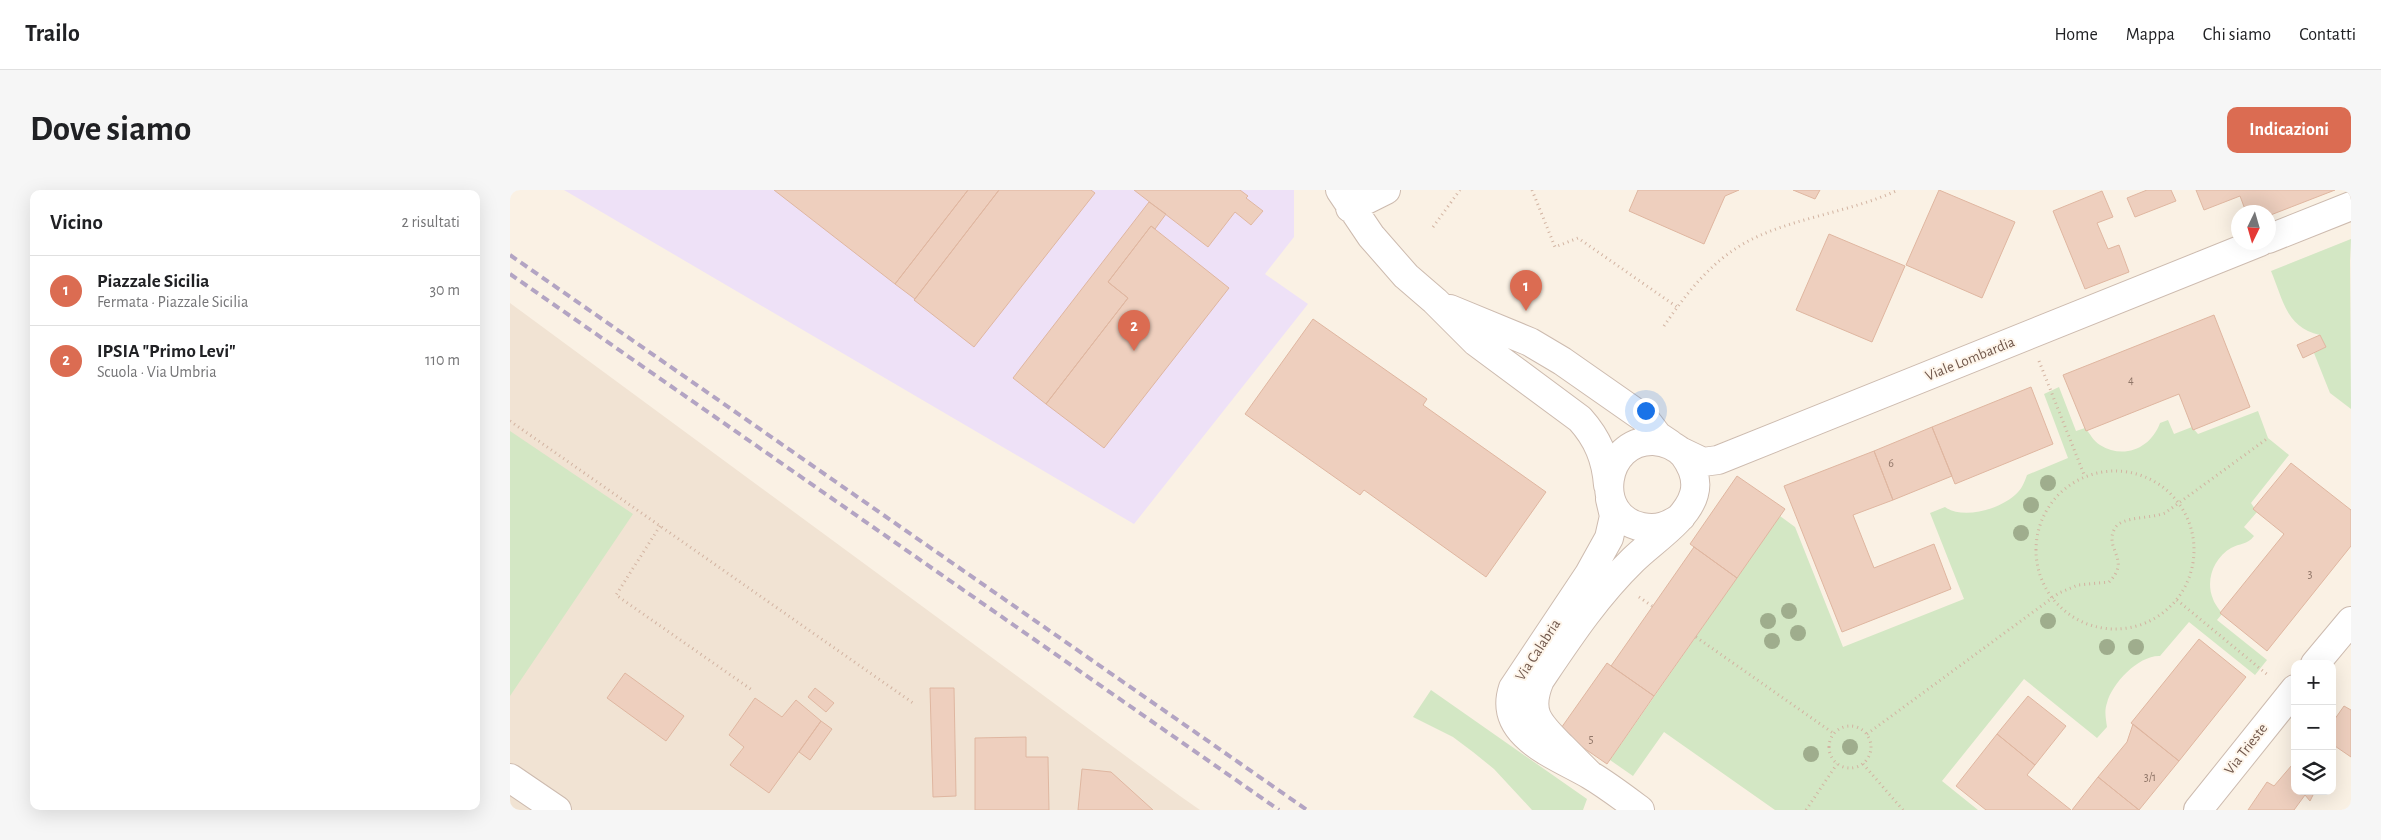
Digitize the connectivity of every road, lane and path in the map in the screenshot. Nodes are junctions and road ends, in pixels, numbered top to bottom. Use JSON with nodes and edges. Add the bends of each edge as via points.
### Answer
{"nodes":[{"id":1,"x":1386,"y":190,"type":"edge"},
{"id":2,"x":1460,"y":190,"type":"edge"},
{"id":3,"x":1532,"y":190,"type":"edge"},
{"id":4,"x":1898,"y":190,"type":"edge"},
{"id":5,"x":1345,"y":199,"type":"edge"},
{"id":6,"x":2351,"y":206,"type":"edge"},
{"id":7,"x":1433,"y":227,"type":"dead end"},
{"id":8,"x":2276,"y":236,"type":"edge"},
{"id":9,"x":2240,"y":250,"type":"edge"},
{"id":10,"x":1427,"y":295,"type":"junction"},
{"id":11,"x":1677,"y":307,"type":"junction"},
{"id":12,"x":1664,"y":326,"type":"dead end"},
{"id":13,"x":2029,"y":335,"type":"junction"},
{"id":14,"x":510,"y":422,"type":"edge"},
{"id":15,"x":2268,"y":438,"type":"dead end"},
{"id":16,"x":1675,"y":448,"type":"junction"},
{"id":17,"x":2085,"y":477,"type":"junction"},
{"id":18,"x":1609,"y":492,"type":"junction"},
{"id":19,"x":2180,"y":504,"type":"junction"},
{"id":20,"x":1681,"y":517,"type":"junction"},
{"id":21,"x":660,"y":526,"type":"junction"},
{"id":22,"x":2051,"y":598,"type":"junction"},
{"id":23,"x":2177,"y":600,"type":"junction"},
{"id":24,"x":2351,"y":621,"type":"edge"},
{"id":25,"x":1696,"y":637,"type":"dead end"},
{"id":26,"x":2319,"y":660,"type":"edge"},
{"id":27,"x":2291,"y":689,"type":"edge"},
{"id":28,"x":752,"y":690,"type":"dead end"},
{"id":29,"x":2291,"y":694,"type":"edge"},
{"id":30,"x":914,"y":703,"type":"dead end"},
{"id":31,"x":1833,"y":733,"type":"junction"},
{"id":32,"x":1867,"y":734,"type":"junction"},
{"id":33,"x":1837,"y":764,"type":"junction"},
{"id":34,"x":1863,"y":764,"type":"junction"},
{"id":35,"x":1590,"y":774,"type":"junction"},
{"id":36,"x":510,"y":778,"type":"edge"},
{"id":37,"x":557,"y":810,"type":"edge"},
{"id":38,"x":1640,"y":810,"type":"edge"},
{"id":39,"x":1806,"y":810,"type":"edge"},
{"id":40,"x":1903,"y":810,"type":"edge"},
{"id":41,"x":2198,"y":810,"type":"edge"}],
"edges":[{"from":1,"to":5,"type":"street"},
{"from":2,"to":7,"type":"path"},
{"from":3,"to":11,"type":"path","via":[[1554,247],[1578,238]]},
{"from":4,"to":11,"type":"path","via":[[1860,205],[1765,233],[1744,244],[1708,272]]},
{"from":5,"to":10,"type":"street","via":[[1383,252]]},
{"from":6,"to":8,"type":"street"},
{"from":9,"to":13,"type":"street","name":"Viale Lombardia"},
{"from":10,"to":16,"type":"street","via":[[1460,314],[1530,342],[1562,361],[1645,419],[1658,436]]},
{"from":10,"to":18,"type":"street","via":[[1476,342],[1580,419],[1601,450]]},
{"from":11,"to":12,"type":"path"},
{"from":13,"to":16,"type":"street","name":"Viale Lombardia","via":[[1718,460],[1702,462]]},
{"from":13,"to":17,"type":"path"},
{"from":14,"to":21,"type":"path"},
{"from":15,"to":19,"type":"path"},
{"from":16,"to":18,"type":"street","name":"Viale Lombardia","via":[[1647,441],[1624,451],[1615,460],[1610,473]]},
{"from":16,"to":20,"type":"street","via":[[1690,462],[1695,477],[1695,492]]},
{"from":17,"to":19,"type":"path","via":[[2107,472],[2134,473],[2159,484]]},
{"from":17,"to":22,"type":"path","via":[[2060,493],[2051,503],[2040,526],[2036,563]]},
{"from":18,"to":20,"type":"street","via":[[1616,510],[1639,526],[1654,528],[1668,525]]},
{"from":18,"to":35,"type":"street","name":"Via Calabria","via":[[1614,516],[1609,538],[1589,574],[1513,688],[1510,705],[1516,723],[1539,747]]},
{"from":19,"to":22,"type":"path","via":[[2156,516],[2125,519],[2118,523],[2112,544],[2119,563],[2118,570],[2109,582],[2078,585]]},
{"from":19,"to":23,"type":"path","via":[[2191,527],[2195,554],[2189,580]]},
{"from":20,"to":35,"type":"street","name":"Via Calabria","via":[[1598,596],[1537,688],[1535,711],[1542,727]]},
{"from":21,"to":28,"type":"path","via":[[616,595]]},
{"from":21,"to":30,"type":"path"},
{"from":22,"to":23,"type":"path","via":[[2080,622],[2118,630],[2154,620]]},
{"from":22,"to":32,"type":"path"},
{"from":23,"to":27,"type":"path"},
{"from":24,"to":26,"type":"street"},
{"from":25,"to":31,"type":"path"},
{"from":29,"to":41,"type":"street","name":"Via Trieste"},
{"from":31,"to":32,"type":"path","via":[[1851,725]]},
{"from":31,"to":33,"type":"path","via":[[1828,746]]},
{"from":32,"to":34,"type":"path","via":[[1871,751]]},
{"from":33,"to":34,"type":"path","via":[[1849,768]]},
{"from":33,"to":39,"type":"path"},
{"from":34,"to":40,"type":"path"},
{"from":35,"to":38,"type":"street","name":"Via Calabria"},
{"from":36,"to":37,"type":"street"}]}
